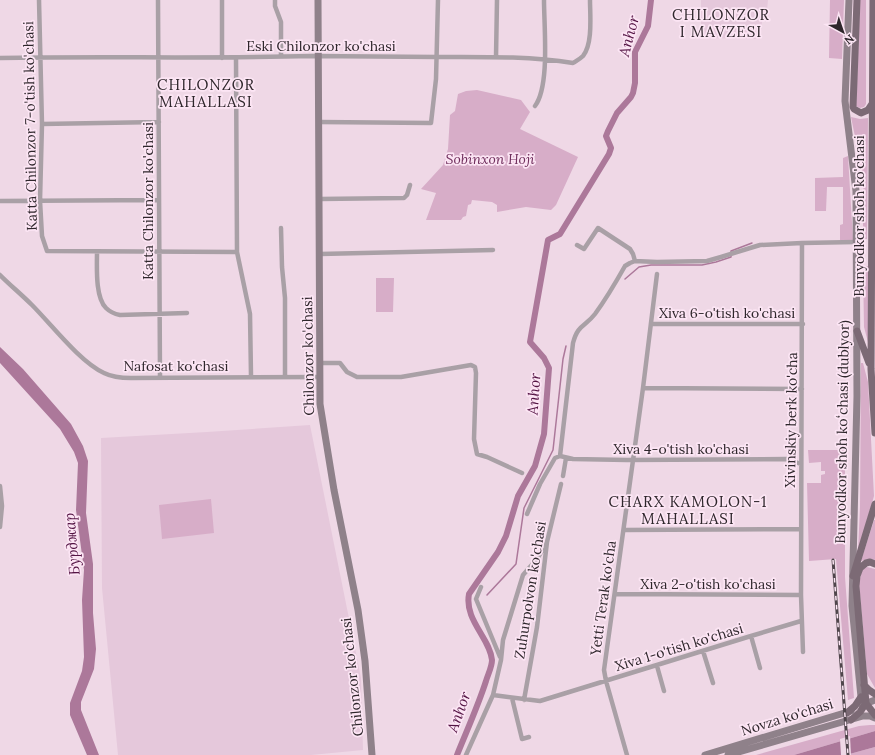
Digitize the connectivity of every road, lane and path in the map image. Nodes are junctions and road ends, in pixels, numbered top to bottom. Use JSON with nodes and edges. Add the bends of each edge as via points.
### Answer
{"nodes":[{"id":1,"x":39,"y":0,"type":"edge"},
{"id":2,"x":158,"y":0,"type":"edge"},
{"id":3,"x":222,"y":0,"type":"edge"},
{"id":4,"x":275,"y":0,"type":"edge"},
{"id":5,"x":318,"y":0,"type":"edge"},
{"id":6,"x":438,"y":0,"type":"edge"},
{"id":7,"x":497,"y":0,"type":"edge"},
{"id":8,"x":544,"y":0,"type":"edge"},
{"id":9,"x":590,"y":0,"type":"edge"},
{"id":10,"x":849,"y":0,"type":"edge"},
{"id":11,"x":857,"y":0,"type":"edge"},
{"id":12,"x":872,"y":0,"type":"edge"},
{"id":13,"x":281,"y":56,"type":"junction"},
{"id":14,"x":318,"y":56,"type":"junction"},
{"id":15,"x":40,"y":57,"type":"junction"},
{"id":16,"x":158,"y":57,"type":"junction"},
{"id":17,"x":436,"y":57,"type":"junction"},
{"id":18,"x":496,"y":57,"type":"junction"},
{"id":19,"x":0,"y":58,"type":"edge"},
{"id":20,"x":222,"y":58,"type":"junction"},
{"id":21,"x":236,"y":58,"type":"junction"},
{"id":22,"x":544,"y":59,"type":"junction"},
{"id":23,"x":872,"y":104,"type":"junction"},
{"id":24,"x":535,"y":106,"type":"dead end"},
{"id":25,"x":159,"y":122,"type":"junction"},
{"id":26,"x":319,"y":122,"type":"junction"},
{"id":27,"x":42,"y":124,"type":"junction"},
{"id":28,"x":410,"y":184,"type":"dead end"},
{"id":29,"x":319,"y":199,"type":"junction"},
{"id":30,"x":159,"y":200,"type":"junction"},
{"id":31,"x":0,"y":201,"type":"edge"},
{"id":32,"x":40,"y":201,"type":"junction"},
{"id":33,"x":281,"y":228,"type":"dead end"},
{"id":34,"x":856,"y":242,"type":"junction"},
{"id":35,"x":802,"y":243,"type":"junction"},
{"id":36,"x":576,"y":245,"type":"dead end"},
{"id":37,"x":493,"y":250,"type":"dead end"},
{"id":38,"x":97,"y":252,"type":"junction"},
{"id":39,"x":160,"y":252,"type":"junction"},
{"id":40,"x":236,"y":252,"type":"junction"},
{"id":41,"x":320,"y":254,"type":"junction"},
{"id":42,"x":635,"y":261,"type":"junction"},
{"id":43,"x":657,"y":274,"type":"dead end"},
{"id":44,"x":0,"y":275,"type":"edge"},
{"id":45,"x":187,"y":313,"type":"dead end"},
{"id":46,"x":160,"y":314,"type":"junction"},
{"id":47,"x":651,"y":324,"type":"junction"},
{"id":48,"x":803,"y":324,"type":"junction"},
{"id":49,"x":857,"y":331,"type":"junction"},
{"id":50,"x":320,"y":363,"type":"junction"},
{"id":51,"x":871,"y":369,"type":"junction"},
{"id":52,"x":251,"y":376,"type":"junction"},
{"id":53,"x":285,"y":376,"type":"junction"},
{"id":54,"x":160,"y":377,"type":"junction"},
{"id":55,"x":320,"y":377,"type":"junction"},
{"id":56,"x":644,"y":388,"type":"junction"},
{"id":57,"x":802,"y":388,"type":"junction"},
{"id":58,"x":875,"y":433,"type":"edge"},
{"id":59,"x":560,"y":456,"type":"junction"},
{"id":60,"x":566,"y":458,"type":"junction"},
{"id":61,"x":633,"y":460,"type":"junction"},
{"id":62,"x":801,"y":464,"type":"junction"},
{"id":63,"x":522,"y":474,"type":"dead end"},
{"id":64,"x":563,"y":476,"type":"dead end"},
{"id":65,"x":561,"y":484,"type":"dead end"},
{"id":66,"x":0,"y":486,"type":"edge"},
{"id":67,"x":875,"y":504,"type":"edge"},
{"id":68,"x":527,"y":514,"type":"dead end"},
{"id":69,"x":0,"y":527,"type":"edge"},
{"id":70,"x":801,"y":529,"type":"junction"},
{"id":71,"x":624,"y":530,"type":"junction"},
{"id":72,"x":547,"y":542,"type":"junction"},
{"id":73,"x":875,"y":564,"type":"edge"},
{"id":74,"x":852,"y":579,"type":"junction"},
{"id":75,"x":481,"y":587,"type":"dead end"},
{"id":76,"x":615,"y":594,"type":"junction"},
{"id":77,"x":801,"y":595,"type":"junction"},
{"id":78,"x":801,"y":621,"type":"junction"},
{"id":79,"x":750,"y":636,"type":"junction"},
{"id":80,"x":703,"y":651,"type":"junction"},
{"id":81,"x":803,"y":652,"type":"dead end"},
{"id":82,"x":501,"y":660,"type":"junction"},
{"id":83,"x":657,"y":666,"type":"junction"},
{"id":84,"x":760,"y":668,"type":"dead end"},
{"id":85,"x":606,"y":681,"type":"junction"},
{"id":86,"x":713,"y":683,"type":"dead end"},
{"id":87,"x":864,"y":685,"type":"junction"},
{"id":88,"x":664,"y":691,"type":"dead end"},
{"id":89,"x":875,"y":694,"type":"edge"},
{"id":90,"x":493,"y":695,"type":"junction"},
{"id":91,"x":512,"y":698,"type":"junction"},
{"id":92,"x":524,"y":700,"type":"junction"},
{"id":93,"x":864,"y":700,"type":"junction"},
{"id":94,"x":875,"y":700,"type":"edge"},
{"id":95,"x":875,"y":715,"type":"edge"},
{"id":96,"x":875,"y":718,"type":"edge"},
{"id":97,"x":851,"y":720,"type":"junction"},
{"id":98,"x":529,"y":737,"type":"dead end"},
{"id":99,"x":372,"y":755,"type":"edge"},
{"id":100,"x":466,"y":755,"type":"edge"},
{"id":101,"x":627,"y":755,"type":"edge"},
{"id":102,"x":705,"y":755,"type":"edge"},
{"id":103,"x":728,"y":755,"type":"edge"}],
"edges":[{"from":1,"to":15,"type":"street","name":"Katta Chilonzor 7-o'tish ko'chasi"},
{"from":2,"to":16,"type":"street","name":"Katta Chilonzor ko'chasi"},
{"from":3,"to":20,"type":"street"},
{"from":4,"to":13,"type":"street","via":[[281,22]]},
{"from":5,"to":14,"type":"main road","name":"Chilonzor ko'chasi"},
{"from":6,"to":17,"type":"street"},
{"from":7,"to":18,"type":"street"},
{"from":8,"to":22,"type":"street"},
{"from":9,"to":22,"type":"street","name":"Eski Chilonzor ko'chasi","via":[[590,35],[583,55],[573,63]]},
{"from":10,"to":34,"type":"main road","name":"Bunyodkor shoh koʻchasi (dublyor)","via":[[845,102],[856,180]]},
{"from":11,"to":23,"type":"main road","via":[[853,107],[857,112],[861,112],[868,110]]},
{"from":12,"to":23,"type":"main road","name":"Bunyodkor shoh ko'chasi"},
{"from":13,"to":14,"type":"street","name":"Eski Chilonzor ko'chasi"},
{"from":13,"to":21,"type":"street","name":"Eski Chilonzor ko'chasi"},
{"from":14,"to":17,"type":"street","name":"Eski Chilonzor ko'chasi"},
{"from":14,"to":26,"type":"main road","name":"Chilonzor ko'chasi"},
{"from":15,"to":16,"type":"street","name":"Eski Chilonzor ko'chasi"},
{"from":15,"to":19,"type":"street","name":"Eski Chilonzor ko'chasi"},
{"from":15,"to":27,"type":"street","name":"Katta Chilonzor 7-o'tish ko'chasi"},
{"from":16,"to":20,"type":"street","name":"Eski Chilonzor ko'chasi"},
{"from":16,"to":25,"type":"street","name":"Katta Chilonzor ko'chasi"},
{"from":17,"to":18,"type":"street","name":"Eski Chilonzor ko'chasi"},
{"from":17,"to":26,"type":"street","via":[[431,123]]},
{"from":18,"to":22,"type":"street","name":"Eski Chilonzor ko'chasi"},
{"from":20,"to":21,"type":"street","name":"Eski Chilonzor ko'chasi"},
{"from":21,"to":40,"type":"street"},
{"from":22,"to":24,"type":"street","via":[[544,82]]},
{"from":23,"to":51,"type":"main road","name":"Bunyodkor shoh ko'chasi"},
{"from":25,"to":27,"type":"street"},
{"from":25,"to":30,"type":"street","name":"Katta Chilonzor ko'chasi"},
{"from":26,"to":29,"type":"main road","name":"Chilonzor ko'chasi"},
{"from":27,"to":32,"type":"street","name":"Katta Chilonzor 7-o'tish ko'chasi"},
{"from":28,"to":29,"type":"street","via":[[404,198]]},
{"from":29,"to":41,"type":"main road","name":"Chilonzor ko'chasi"},
{"from":30,"to":32,"type":"street"},
{"from":30,"to":39,"type":"street","name":"Katta Chilonzor ko'chasi"},
{"from":31,"to":32,"type":"street"},
{"from":32,"to":38,"type":"street","name":"Katta Chilonzor 7-o'tish ko'chasi","via":[[42,236],[47,251]]},
{"from":33,"to":53,"type":"street","via":[[285,298]]},
{"from":34,"to":35,"type":"street"},
{"from":34,"to":49,"type":"main road","name":"Bunyodkor shoh koʻchasi (dublyor)"},
{"from":35,"to":42,"type":"street","via":[[760,245],[716,259],[698,261]]},
{"from":35,"to":48,"type":"street","name":"Xivinskiy berk ko'cha"},
{"from":36,"to":42,"type":"street","via":[[584,249],[598,228],[630,249]]},
{"from":37,"to":41,"type":"street"},
{"from":38,"to":39,"type":"street"},
{"from":38,"to":46,"type":"street","via":[[98,285],[106,308],[120,315]]},
{"from":39,"to":40,"type":"street"},
{"from":39,"to":46,"type":"street","name":"Katta Chilonzor ko'chasi"},
{"from":40,"to":52,"type":"street","via":[[250,314]]},
{"from":41,"to":50,"type":"main road","name":"Chilonzor ko'chasi"},
{"from":42,"to":59,"type":"street","via":[[625,266],[593,317],[575,334]]},
{"from":43,"to":47,"type":"street","name":"Yetti Terak ko'cha"},
{"from":44,"to":54,"type":"street","name":"Nafosat ko'chasi","via":[[94,367],[119,377]]},
{"from":45,"to":46,"type":"street"},
{"from":46,"to":54,"type":"street","name":"Katta Chilonzor ko'chasi"},
{"from":47,"to":48,"type":"street","name":"Xiva 6-o'tish ko'chasi"},
{"from":47,"to":56,"type":"street","name":"Yetti Terak ko'cha"},
{"from":48,"to":57,"type":"street","name":"Xivinskiy berk ko'cha"},
{"from":49,"to":51,"type":"main road"},
{"from":49,"to":74,"type":"main road","name":"Bunyodkor shoh koʻchasi (dublyor)"},
{"from":50,"to":55,"type":"main road","name":"Chilonzor ko'chasi"},
{"from":50,"to":63,"type":"street","via":[[340,363],[347,372],[357,377],[401,376],[471,365],[475,367],[474,439],[477,454]]},
{"from":51,"to":58,"type":"main road","name":"Bunyodkor shoh ko'chasi"},
{"from":52,"to":53,"type":"street","name":"Nafosat ko'chasi"},
{"from":52,"to":54,"type":"street","name":"Nafosat ko'chasi"},
{"from":53,"to":55,"type":"street","name":"Nafosat ko'chasi"},
{"from":55,"to":99,"type":"main road","name":"Chilonzor ko'chasi","via":[[320,404],[326,447],[358,610],[365,661]]},
{"from":56,"to":57,"type":"street"},
{"from":56,"to":61,"type":"street","name":"Yetti Terak ko'cha"},
{"from":57,"to":62,"type":"street","name":"Xivinskiy berk ko'cha"},
{"from":59,"to":60,"type":"street","name":"Xiva 4-o'tish ko'chasi"},
{"from":59,"to":68,"type":"street","name":"Zuhurpolvon ko'chasi","via":[[555,458],[539,483]]},
{"from":60,"to":61,"type":"street","name":"Xiva 4-o'tish ko'chasi"},
{"from":60,"to":64,"type":"street"},
{"from":61,"to":62,"type":"street","name":"Xiva 4-o'tish ko'chasi","via":[[787,459]]},
{"from":61,"to":71,"type":"street","name":"Yetti Terak ko'cha"},
{"from":62,"to":70,"type":"street","name":"Xivinskiy berk ko'cha"},
{"from":65,"to":72,"type":"street","name":"Zuhurpolvon ko'chasi"},
{"from":66,"to":69,"type":"street"},
{"from":67,"to":74,"type":"main road"},
{"from":70,"to":71,"type":"street"},
{"from":70,"to":77,"type":"street","name":"Xivinskiy berk ko'cha"},
{"from":71,"to":76,"type":"street","name":"Yetti Terak ko'cha"},
{"from":72,"to":82,"type":"street","via":[[537,559],[522,575],[503,640]]},
{"from":72,"to":92,"type":"street","name":"Zuhurpolvon ko'chasi","via":[[538,620]]},
{"from":73,"to":87,"type":"main road","via":[[863,564],[857,579]]},
{"from":74,"to":93,"type":"main road","name":"Bunyodkor shoh koʻchasi (dublyor)","via":[[852,606]]},
{"from":75,"to":82,"type":"street","via":[[476,599]]},
{"from":76,"to":77,"type":"street","name":"Xiva 2-o'tish ko'chasi"},
{"from":76,"to":85,"type":"street","name":"Yetti Terak ko'cha","via":[[604,670]]},
{"from":77,"to":78,"type":"street","name":"Xivinskiy berk ko'cha"},
{"from":78,"to":79,"type":"street","name":"Xiva 1-o'tish ko'chasi"},
{"from":78,"to":81,"type":"street","name":"Xivinskiy berk ko'cha"},
{"from":79,"to":80,"type":"street","name":"Xiva 1-o'tish ko'chasi"},
{"from":79,"to":84,"type":"street"},
{"from":80,"to":83,"type":"street","name":"Xiva 1-o'tish ko'chasi"},
{"from":80,"to":86,"type":"street"},
{"from":82,"to":90,"type":"street"},
{"from":83,"to":85,"type":"street","name":"Xiva 1-o'tish ko'chasi"},
{"from":83,"to":88,"type":"street"},
{"from":85,"to":92,"type":"street","name":"Xiva 1-o'tish ko'chasi","via":[[540,701]]},
{"from":85,"to":101,"type":"street","name":"Yetti Terak ko'cha"},
{"from":87,"to":89,"type":"main road"},
{"from":87,"to":93,"type":"main road"},
{"from":90,"to":91,"type":"street","name":"Xiva 1-o'tish ko'chasi"},
{"from":90,"to":100,"type":"street"},
{"from":91,"to":92,"type":"street","name":"Xiva 1-o'tish ko'chasi"},
{"from":91,"to":98,"type":"street","via":[[522,739]]},
{"from":93,"to":94,"type":"main road","name":"Novza ko'chasi"},
{"from":93,"to":95,"type":"main road"},
{"from":93,"to":97,"type":"main road","via":[[861,711]]},
{"from":93,"to":102,"type":"main road","name":"Novza ko'chasi","via":[[847,712]]},
{"from":96,"to":97,"type":"main road","name":"Novza ko'chasi","via":[[866,716]]},
{"from":97,"to":103,"type":"main road","name":"Novza ko'chasi"}]}
